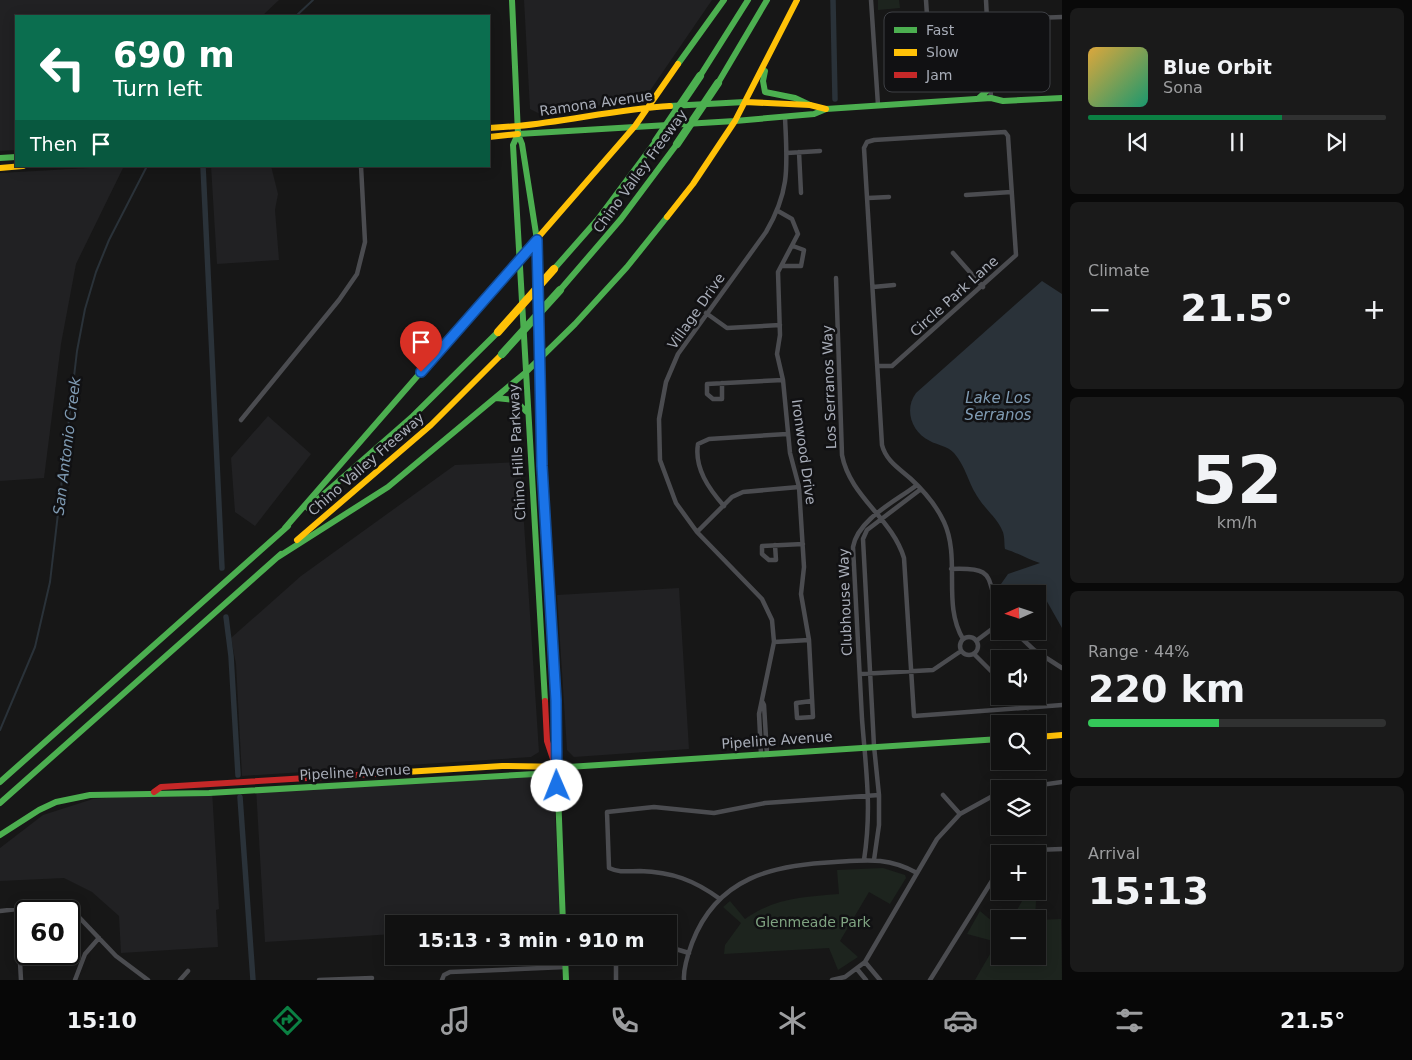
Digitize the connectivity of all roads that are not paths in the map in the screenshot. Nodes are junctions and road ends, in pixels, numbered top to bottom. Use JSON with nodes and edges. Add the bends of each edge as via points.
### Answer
{"nodes":[{"id":1,"x":512,"y":0,"type":"edge"},
{"id":2,"x":724,"y":0,"type":"edge"},
{"id":3,"x":748,"y":0,"type":"edge"},
{"id":4,"x":767,"y":0,"type":"edge"},
{"id":5,"x":797,"y":0,"type":"edge"},
{"id":6,"x":870,"y":0,"type":"edge"},
{"id":7,"x":773,"y":48,"type":"junction"},
{"id":8,"x":987,"y":92,"type":"edge"},
{"id":9,"x":991,"y":92,"type":"edge"},
{"id":10,"x":991,"y":98,"type":"junction"},
{"id":11,"x":1062,"y":98,"type":"edge"},
{"id":12,"x":972,"y":99,"type":"junction"},
{"id":13,"x":745,"y":102,"type":"junction"},
{"id":14,"x":810,"y":105,"type":"junction"},
{"id":15,"x":878,"y":105,"type":"junction"},
{"id":16,"x":647,"y":107,"type":"junction"},
{"id":17,"x":826,"y":109,"type":"junction"},
{"id":18,"x":785,"y":117,"type":"junction"},
{"id":19,"x":735,"y":121,"type":"junction"},
{"id":20,"x":635,"y":126,"type":"junction"},
{"id":21,"x":490,"y":128,"type":"edge"},
{"id":22,"x":518,"y":130,"type":"junction"},
{"id":23,"x":490,"y":137,"type":"edge"},
{"id":24,"x":820,"y":151,"type":"dead end"},
{"id":25,"x":799,"y":152,"type":"junction"},
{"id":26,"x":787,"y":153,"type":"junction"},
{"id":27,"x":15,"y":156,"type":"edge"},
{"id":28,"x":0,"y":158,"type":"edge"},
{"id":29,"x":15,"y":167,"type":"edge"},
{"id":30,"x":361,"y":167,"type":"edge"},
{"id":31,"x":0,"y":168,"type":"edge"},
{"id":32,"x":1011,"y":192,"type":"junction"},
{"id":33,"x":801,"y":193,"type":"dead end"},
{"id":34,"x":966,"y":194,"type":"dead end"},
{"id":35,"x":889,"y":197,"type":"dead end"},
{"id":36,"x":868,"y":198,"type":"junction"},
{"id":37,"x":778,"y":211,"type":"junction"},
{"id":38,"x":537,"y":240,"type":"junction"},
{"id":39,"x":793,"y":246,"type":"junction"},
{"id":40,"x":953,"y":253,"type":"dead end"},
{"id":41,"x":518,"y":263,"type":"junction"},
{"id":42,"x":782,"y":266,"type":"junction"},
{"id":43,"x":836,"y":278,"type":"dead end"},
{"id":44,"x":894,"y":285,"type":"dead end"},
{"id":45,"x":873,"y":287,"type":"junction"},
{"id":46,"x":983,"y":287,"type":"junction"},
{"id":47,"x":706,"y":314,"type":"junction"},
{"id":48,"x":780,"y":325,"type":"junction"},
{"id":49,"x":540,"y":355,"type":"junction"},
{"id":50,"x":878,"y":366,"type":"junction"},
{"id":51,"x":525,"y":373,"type":"junction"},
{"id":52,"x":783,"y":380,"type":"junction"},
{"id":53,"x":722,"y":383,"type":"junction"},
{"id":54,"x":496,"y":398,"type":"junction"},
{"id":55,"x":527,"y":412,"type":"junction"},
{"id":56,"x":241,"y":420,"type":"dead end"},
{"id":57,"x":787,"y":434,"type":"junction"},
{"id":58,"x":799,"y":487,"type":"junction"},
{"id":59,"x":919,"y":487,"type":"junction"},
{"id":60,"x":724,"y":506,"type":"junction"},
{"id":61,"x":877,"y":515,"type":"junction"},
{"id":62,"x":881,"y":520,"type":"junction"},
{"id":63,"x":285,"y":528,"type":"junction"},
{"id":64,"x":697,"y":532,"type":"junction"},
{"id":65,"x":803,"y":544,"type":"junction"},
{"id":66,"x":775,"y":545,"type":"dead end"},
{"id":67,"x":278,"y":557,"type":"junction"},
{"id":68,"x":951,"y":569,"type":"junction"},
{"id":69,"x":992,"y":585,"type":"edge"},
{"id":70,"x":991,"y":630,"type":"edge"},
{"id":71,"x":962,"y":639,"type":"junction"},
{"id":72,"x":809,"y":640,"type":"junction"},
{"id":73,"x":1023,"y":640,"type":"edge"},
{"id":74,"x":976,"y":641,"type":"junction"},
{"id":75,"x":774,"y":642,"type":"junction"},
{"id":76,"x":961,"y":652,"type":"junction"},
{"id":77,"x":974,"y":654,"type":"junction"},
{"id":78,"x":1062,"y":668,"type":"edge"},
{"id":79,"x":991,"y":671,"type":"edge"},
{"id":80,"x":912,"y":672,"type":"junction"},
{"id":81,"x":870,"y":673,"type":"junction"},
{"id":82,"x":860,"y":674,"type":"junction"},
{"id":83,"x":762,"y":701,"type":"junction"},
{"id":84,"x":812,"y":701,"type":"junction"},
{"id":85,"x":1026,"y":705,"type":"edge"},
{"id":86,"x":1062,"y":705,"type":"edge"},
{"id":87,"x":1028,"y":708,"type":"junction"},
{"id":88,"x":760,"y":732,"type":"junction"},
{"id":89,"x":766,"y":732,"type":"junction"},
{"id":90,"x":1062,"y":735,"type":"edge"},
{"id":91,"x":1046,"y":736,"type":"edge"},
{"id":92,"x":991,"y":740,"type":"edge"},
{"id":93,"x":864,"y":746,"type":"junction"},
{"id":94,"x":874,"y":746,"type":"junction"},
{"id":95,"x":764,"y":754,"type":"junction"},
{"id":96,"x":556,"y":768,"type":"junction"},
{"id":97,"x":0,"y":782,"type":"edge"},
{"id":98,"x":1062,"y":782,"type":"edge"},
{"id":99,"x":1046,"y":784,"type":"edge"},
{"id":100,"x":943,"y":794,"type":"dead end"},
{"id":101,"x":869,"y":795,"type":"junction"},
{"id":102,"x":880,"y":795,"type":"junction"},
{"id":103,"x":991,"y":797,"type":"edge"},
{"id":104,"x":0,"y":803,"type":"edge"},
{"id":105,"x":960,"y":814,"type":"junction"},
{"id":106,"x":0,"y":835,"type":"edge"},
{"id":107,"x":1062,"y":849,"type":"edge"},
{"id":108,"x":1046,"y":850,"type":"edge"},
{"id":109,"x":864,"y":860,"type":"junction"},
{"id":110,"x":874,"y":860,"type":"junction"},
{"id":111,"x":917,"y":873,"type":"junction"},
{"id":112,"x":991,"y":882,"type":"edge"},
{"id":113,"x":720,"y":899,"type":"junction"},
{"id":114,"x":15,"y":908,"type":"edge"},
{"id":115,"x":0,"y":910,"type":"edge"},
{"id":116,"x":563,"y":915,"type":"edge"},
{"id":117,"x":80,"y":918,"type":"edge"},
{"id":118,"x":99,"y":938,"type":"junction"},
{"id":119,"x":677,"y":950,"type":"edge"},
{"id":120,"x":688,"y":953,"type":"junction"},
{"id":121,"x":865,"y":962,"type":"junction"},
{"id":122,"x":20,"y":965,"type":"edge"},
{"id":123,"x":616,"y":965,"type":"edge"},
{"id":124,"x":565,"y":968,"type":"joint"},
{"id":125,"x":857,"y":969,"type":"junction"},
{"id":126,"x":188,"y":970,"type":"dead end"},
{"id":127,"x":372,"y":978,"type":"dead end"},
{"id":128,"x":443,"y":978,"type":"edge"},
{"id":129,"x":21,"y":980,"type":"edge"},
{"id":130,"x":75,"y":980,"type":"edge"},
{"id":131,"x":148,"y":980,"type":"edge"},
{"id":132,"x":180,"y":980,"type":"edge"},
{"id":133,"x":320,"y":980,"type":"edge"},
{"id":134,"x":566,"y":980,"type":"edge"},
{"id":135,"x":616,"y":980,"type":"edge"},
{"id":136,"x":684,"y":980,"type":"edge"},
{"id":137,"x":832,"y":980,"type":"edge"},
{"id":138,"x":866,"y":980,"type":"edge"},
{"id":139,"x":880,"y":980,"type":"edge"},
{"id":140,"x":930,"y":980,"type":"edge"}],
"edges":[{"from":1,"to":22,"type":"main road","name":"Chino Hills Parkway"},
{"from":2,"to":16,"type":"main road"},
{"from":3,"to":63,"type":"main road","name":"Chino Valley Freeway","bridge":true,"via":[[656,142],[598,219],[498,332],[414,416]]},
{"from":4,"to":67,"type":"main road","name":"Chino Valley Freeway","bridge":true,"via":[[677,144],[599,248],[502,354],[431,425]]},
{"from":5,"to":7,"type":"main road"},
{"from":6,"to":15,"type":"street"},
{"from":7,"to":13,"type":"main road"},
{"from":7,"to":14,"type":"main road","via":[[762,80],[764,92]]},
{"from":8,"to":12,"type":"main road"},
{"from":9,"to":10,"type":"street"},
{"from":10,"to":11,"type":"main road","name":"Ramona Avenue","via":[[1003,101]]},
{"from":10,"to":12,"type":"main road","name":"Ramona Avenue"},
{"from":12,"to":15,"type":"main road","name":"Ramona Avenue"},
{"from":13,"to":14,"type":"main road","name":"Ramona Avenue"},
{"from":13,"to":16,"type":"main road","name":"Ramona Avenue"},
{"from":13,"to":19,"type":"main road"},
{"from":14,"to":17,"type":"main road","name":"Ramona Avenue"},
{"from":15,"to":17,"type":"main road","name":"Ramona Avenue"},
{"from":16,"to":20,"type":"main road"},
{"from":16,"to":22,"type":"main road","name":"Ramona Avenue"},
{"from":17,"to":18,"type":"main road","name":"Ramona Avenue","via":[[814,114]]},
{"from":18,"to":19,"type":"main road","name":"Ramona Avenue"},
{"from":18,"to":26,"type":"street","name":"Village Drive"},
{"from":19,"to":20,"type":"main road","name":"Ramona Avenue"},
{"from":19,"to":49,"type":"main road","via":[[693,184],[627,267],[575,324]]},
{"from":20,"to":22,"type":"main road","name":"Ramona Avenue"},
{"from":20,"to":38,"type":"main road"},
{"from":21,"to":22,"type":"main road","name":"Ramona Avenue"},
{"from":22,"to":23,"type":"main road","name":"Ramona Avenue"},
{"from":22,"to":38,"type":"main road","name":"Chino Hills Parkway"},
{"from":22,"to":41,"type":"main road","name":"Chino Hills Parkway","via":[[512,144]]},
{"from":24,"to":25,"type":"street"},
{"from":25,"to":26,"type":"street"},
{"from":25,"to":33,"type":"street"},
{"from":26,"to":37,"type":"street","name":"Village Drive","via":[[787,176]]},
{"from":27,"to":28,"type":"main road"},
{"from":29,"to":31,"type":"main road"},
{"from":30,"to":56,"type":"street","via":[[365,242],[357,274]]},
{"from":32,"to":34,"type":"street"},
{"from":32,"to":36,"type":"street","name":"Circle Park Lane","via":[[1008,136],[1005,132],[867,142],[864,148]]},
{"from":32,"to":46,"type":"street","name":"Circle Park Lane","via":[[1016,255]]},
{"from":35,"to":36,"type":"street"},
{"from":36,"to":45,"type":"street"},
{"from":37,"to":39,"type":"street","name":"Ironwood Drive","via":[[792,219],[798,234]]},
{"from":37,"to":47,"type":"street","name":"Village Drive"},
{"from":38,"to":41,"type":"main road"},
{"from":38,"to":49,"type":"main road","name":"Chino Hills Parkway"},
{"from":39,"to":42,"type":"street","name":"Ironwood Drive"},
{"from":39,"to":42,"type":"street","via":[[804,250],[804,263],[801,266]]},
{"from":40,"to":46,"type":"street"},
{"from":41,"to":51,"type":"main road","name":"Chino Hills Parkway"},
{"from":41,"to":63,"type":"main road"},
{"from":42,"to":48,"type":"street","name":"Ironwood Drive","via":[[778,272]]},
{"from":43,"to":61,"type":"street","name":"Los Serranos Way","via":[[842,455],[851,482]]},
{"from":44,"to":45,"type":"street"},
{"from":45,"to":50,"type":"street"},
{"from":46,"to":50,"type":"street","name":"Circle Park Lane","via":[[892,366]]},
{"from":47,"to":48,"type":"street","via":[[727,328]]},
{"from":47,"to":64,"type":"street","name":"Village Drive","via":[[678,354],[666,382],[659,418],[660,460],[664,473],[676,503]]},
{"from":48,"to":52,"type":"street","name":"Ironwood Drive","via":[[778,354]]},
{"from":49,"to":51,"type":"main road"},
{"from":49,"to":96,"type":"main road","name":"Chino Hills Parkway","via":[[542,466],[558,747]]},
{"from":50,"to":59,"type":"street","via":[[884,452]]},
{"from":51,"to":54,"type":"main road"},
{"from":51,"to":55,"type":"main road","name":"Chino Hills Parkway"},
{"from":52,"to":53,"type":"street"},
{"from":52,"to":57,"type":"street","name":"Ironwood Drive"},
{"from":53,"to":53,"type":"street","via":[[707,384],[707,394],[713,399],[722,399]]},
{"from":54,"to":55,"type":"main road","via":[[510,398]]},
{"from":54,"to":67,"type":"main road","via":[[388,487]]},
{"from":55,"to":96,"type":"main road","name":"Chino Hills Parkway","via":[[546,732]]},
{"from":57,"to":58,"type":"street","name":"Ironwood Drive"},
{"from":57,"to":60,"type":"street","via":[[709,439],[698,444],[696,453],[706,484]]},
{"from":58,"to":60,"type":"street","via":[[743,492]]},
{"from":58,"to":65,"type":"street","name":"Ironwood Drive"},
{"from":59,"to":61,"type":"street","name":"Clubhouse Way"},
{"from":59,"to":62,"type":"street","name":"Clubhouse Way"},
{"from":59,"to":68,"type":"street","via":[[945,523]]},
{"from":60,"to":64,"type":"street"},
{"from":61,"to":62,"type":"street","name":"Los Serranos Way"},
{"from":61,"to":82,"type":"street","name":"Clubhouse Way","via":[[857,534],[853,547]]},
{"from":62,"to":80,"type":"street","name":"Los Serranos Way","via":[[897,541],[904,558]]},
{"from":62,"to":81,"type":"street","name":"Clubhouse Way","via":[[865,532],[862,542]]},
{"from":63,"to":97,"type":"main road","name":"Chino Valley Freeway"},
{"from":64,"to":75,"type":"street","name":"Village Drive","via":[[762,599],[772,620]]},
{"from":65,"to":66,"type":"street"},
{"from":65,"to":72,"type":"street","name":"Ironwood Drive","via":[[801,594]]},
{"from":67,"to":104,"type":"main road","name":"Chino Valley Freeway"},
{"from":68,"to":69,"type":"street","via":[[975,568],[984,572]]},
{"from":68,"to":71,"type":"street","via":[[953,619]]},
{"from":70,"to":74,"type":"street"},
{"from":71,"to":74,"type":"street","via":[[970,637]]},
{"from":71,"to":76,"type":"street"},
{"from":72,"to":75,"type":"street"},
{"from":72,"to":84,"type":"street","name":"Ironwood Drive"},
{"from":73,"to":78,"type":"street"},
{"from":74,"to":77,"type":"street","via":[[978,648]]},
{"from":75,"to":83,"type":"street","name":"Village Drive"},
{"from":76,"to":77,"type":"street"},
{"from":76,"to":80,"type":"street","via":[[933,670]]},
{"from":77,"to":79,"type":"street"},
{"from":80,"to":81,"type":"street"},
{"from":80,"to":87,"type":"street","name":"Los Serranos Way","via":[[914,716]]},
{"from":81,"to":82,"type":"street"},
{"from":81,"to":94,"type":"street","name":"Clubhouse Way"},
{"from":82,"to":93,"type":"street","name":"Clubhouse Way"},
{"from":83,"to":88,"type":"street","name":"Village Drive"},
{"from":83,"to":89,"type":"street","name":"Village Drive"},
{"from":84,"to":84,"type":"street","name":"Ironwood Drive","via":[[813,717],[797,718],[796,703]]},
{"from":85,"to":87,"type":"street"},
{"from":86,"to":87,"type":"street"},
{"from":88,"to":89,"type":"street"},
{"from":88,"to":95,"type":"street","name":"Village Drive"},
{"from":89,"to":95,"type":"street","name":"Village Drive"},
{"from":90,"to":91,"type":"main road"},
{"from":92,"to":94,"type":"main road","name":"Pipeline Avenue"},
{"from":93,"to":94,"type":"main road","name":"Pipeline Avenue"},
{"from":93,"to":95,"type":"main road","name":"Pipeline Avenue"},
{"from":93,"to":101,"type":"street","name":"Clubhouse Way"},
{"from":94,"to":102,"type":"street","name":"Clubhouse Way"},
{"from":95,"to":96,"type":"main road","name":"Pipeline Avenue"},
{"from":96,"to":106,"type":"main road","name":"Pipeline Avenue","via":[[536,774],[161,787],[154,792],[89,794],[58,800],[24,816]]},
{"from":96,"to":116,"type":"main road","name":"Chino Hills Parkway"},
{"from":98,"to":99,"type":"street"},
{"from":100,"to":105,"type":"street"},
{"from":101,"to":102,"type":"street"},
{"from":101,"to":109,"type":"street","name":"Clubhouse Way"},
{"from":101,"to":113,"type":"street","via":[[765,802],[714,813],[654,807],[606,812],[609,868],[619,872],[666,873],[699,884]]},
{"from":102,"to":110,"type":"street","name":"Clubhouse Way"},
{"from":103,"to":105,"type":"street"},
{"from":105,"to":111,"type":"street","via":[[937,840]]},
{"from":107,"to":108,"type":"street"},
{"from":109,"to":110,"type":"street"},
{"from":109,"to":113,"type":"street","via":[[774,868],[737,886]]},
{"from":110,"to":111,"type":"street","via":[[901,864]]},
{"from":111,"to":121,"type":"street"},
{"from":112,"to":140,"type":"street"},
{"from":113,"to":120,"type":"street","via":[[700,926]]},
{"from":114,"to":115,"type":"street"},
{"from":117,"to":118,"type":"street"},
{"from":118,"to":130,"type":"street","via":[[85,954]]},
{"from":118,"to":131,"type":"street","via":[[116,956]]},
{"from":119,"to":120,"type":"street"},
{"from":120,"to":136,"type":"street"},
{"from":121,"to":125,"type":"street"},
{"from":121,"to":139,"type":"street"},
{"from":122,"to":129,"type":"street"},
{"from":123,"to":135,"type":"street"},
{"from":124,"to":128,"type":"street","via":[[450,972]]},
{"from":124,"to":134,"type":"main road"},
{"from":125,"to":137,"type":"street"},
{"from":125,"to":138,"type":"street"},
{"from":126,"to":132,"type":"street"},
{"from":127,"to":133,"type":"street"}]}
